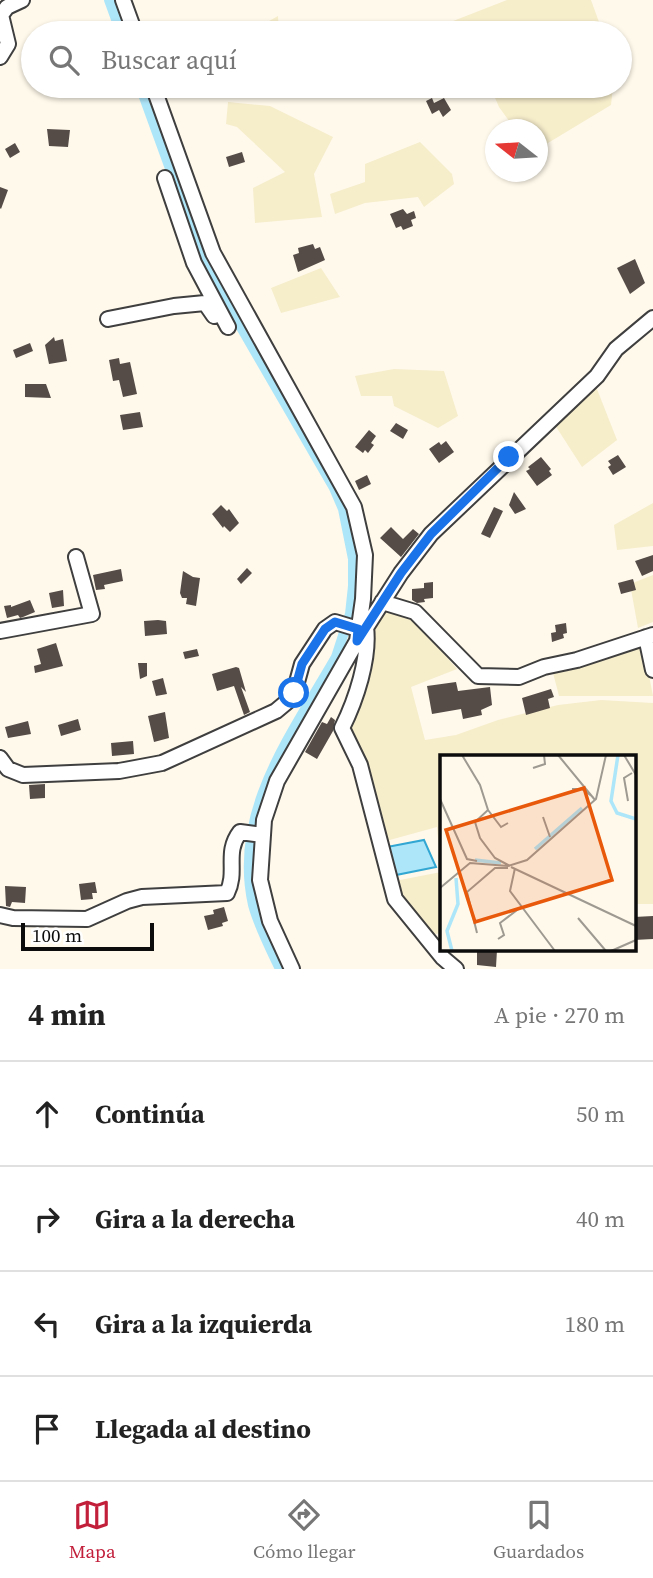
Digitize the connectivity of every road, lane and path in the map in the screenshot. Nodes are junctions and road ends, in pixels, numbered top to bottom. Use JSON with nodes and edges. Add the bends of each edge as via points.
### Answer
{"nodes":[{"id":1,"x":22,"y":0,"type":"edge"},
{"id":2,"x":123,"y":0,"type":"edge"},
{"id":3,"x":131,"y":21,"type":"edge"},
{"id":4,"x":0,"y":57,"type":"edge"},
{"id":5,"x":157,"y":98,"type":"edge"},
{"id":6,"x":164,"y":178,"type":"dead end"},
{"id":7,"x":248,"y":316,"type":"junction"},
{"id":8,"x":653,"y":318,"type":"edge"},
{"id":9,"x":108,"y":319,"type":"dead end"},
{"id":10,"x":230,"y":326,"type":"junction"},
{"id":11,"x":76,"y":557,"type":"dead end"},
{"id":12,"x":382,"y":603,"type":"junction"},
{"id":13,"x":0,"y":631,"type":"edge"},
{"id":14,"x":360,"y":632,"type":"junction"},
{"id":15,"x":650,"y":636,"type":"edge"},
{"id":16,"x":653,"y":670,"type":"edge"},
{"id":17,"x":0,"y":758,"type":"edge"},
{"id":18,"x":263,"y":835,"type":"junction"},
{"id":19,"x":0,"y":915,"type":"edge"},
{"id":20,"x":292,"y":969,"type":"edge"},
{"id":21,"x":456,"y":969,"type":"edge"}],
"edges":[{"from":1,"to":4,"type":"street","via":[[1,15],[8,44]]},
{"from":2,"to":3,"type":"street"},
{"from":5,"to":7,"type":"street","via":[[213,253]]},
{"from":6,"to":10,"type":"street","via":[[194,263]]},
{"from":7,"to":10,"type":"street"},
{"from":7,"to":14,"type":"street","via":[[354,508],[365,555]]},
{"from":8,"to":12,"type":"street","via":[[616,349],[597,376],[431,534]]},
{"from":9,"to":10,"type":"street","via":[[205,303],[220,325]]},
{"from":11,"to":13,"type":"street","via":[[92,614]]},
{"from":12,"to":14,"type":"street"},
{"from":12,"to":15,"type":"street","via":[[415,612],[478,676],[519,677]]},
{"from":14,"to":17,"type":"street","via":[[335,622],[325,629],[302,664],[294,693],[276,711],[162,763],[119,771],[23,775],[8,769]]},
{"from":14,"to":18,"type":"street","via":[[277,781]]},
{"from":14,"to":21,"type":"street","via":[[368,639],[355,703],[342,728],[360,765],[395,899]]},
{"from":15,"to":16,"type":"street"},
{"from":18,"to":19,"type":"street","via":[[240,832],[232,843],[232,884],[227,893],[142,897],[87,919]]},
{"from":18,"to":20,"type":"street","via":[[260,880],[270,921]]}]}
